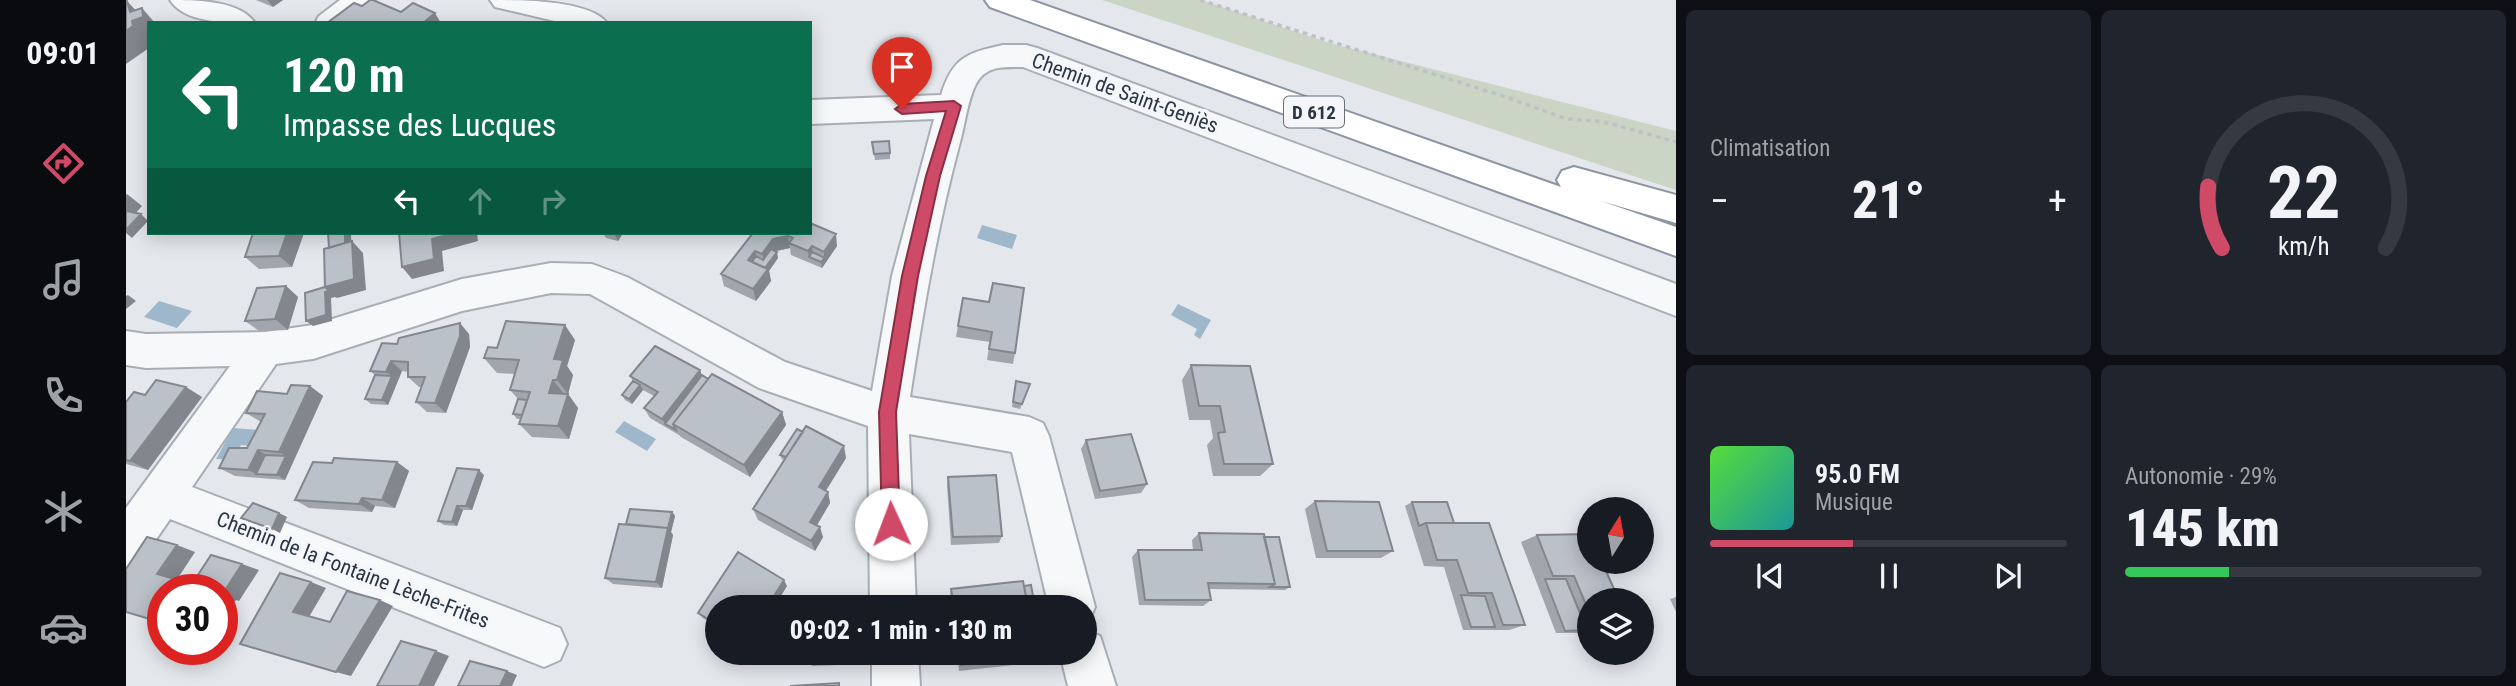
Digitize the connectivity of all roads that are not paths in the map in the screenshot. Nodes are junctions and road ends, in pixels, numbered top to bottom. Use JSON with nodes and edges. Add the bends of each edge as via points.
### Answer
{"nodes":[{"id":1,"x":185,"y":0,"type":"edge"},
{"id":2,"x":360,"y":0,"type":"edge"},
{"id":3,"x":505,"y":0,"type":"edge"},
{"id":4,"x":1000,"y":0,"type":"edge"},
{"id":5,"x":1063,"y":0,"type":"edge"},
{"id":6,"x":235,"y":21,"type":"edge"},
{"id":7,"x":333,"y":21,"type":"edge"},
{"id":8,"x":587,"y":21,"type":"edge"},
{"id":9,"x":954,"y":106,"type":"junction"},
{"id":10,"x":812,"y":112,"type":"edge"},
{"id":11,"x":1675,"y":230,"type":"edge"},
{"id":12,"x":1676,"y":300,"type":"edge"},
{"id":13,"x":126,"y":348,"type":"edge"},
{"id":14,"x":265,"y":349,"type":"junction"},
{"id":15,"x":888,"y":412,"type":"junction"},
{"id":16,"x":161,"y":495,"type":"junction"},
{"id":17,"x":126,"y":545,"type":"edge"},
{"id":18,"x":893,"y":595,"type":"edge"},
{"id":19,"x":1069,"y":595,"type":"edge"},
{"id":20,"x":544,"y":644,"type":"dead end"},
{"id":21,"x":895,"y":665,"type":"edge"},
{"id":22,"x":1086,"y":665,"type":"edge"},
{"id":23,"x":896,"y":686,"type":"edge"},
{"id":24,"x":1092,"y":686,"type":"edge"}],
"edges":[{"from":1,"to":6,"type":"street"},
{"from":2,"to":7,"type":"street"},
{"from":3,"to":8,"type":"street"},
{"from":4,"to":11,"type":"highway","number":"D 612"},
{"from":5,"to":11,"type":"highway","number":"D 612","via":[[1574,180]]},
{"from":9,"to":10,"type":"street"},
{"from":9,"to":12,"type":"street","name":"Chemin de Saint-Geniès","via":[[962,79],[979,61],[1027,56]]},
{"from":9,"to":15,"type":"street","name":"Chemin de Saint-Geniès","via":[[910,276]]},
{"from":13,"to":14,"type":"street"},
{"from":14,"to":15,"type":"street","via":[[313,342],[462,295],[551,278],[592,279],[773,376]]},
{"from":14,"to":16,"type":"street"},
{"from":15,"to":18,"type":"street","name":"Chemin de Saint-Geniès"},
{"from":15,"to":19,"type":"street","via":[[1029,436]]},
{"from":16,"to":17,"type":"street"},
{"from":16,"to":20,"type":"street","name":"Chemin de la Fontaine Lèche-Frites"},
{"from":21,"to":23,"type":"street"},
{"from":22,"to":24,"type":"street"}]}
